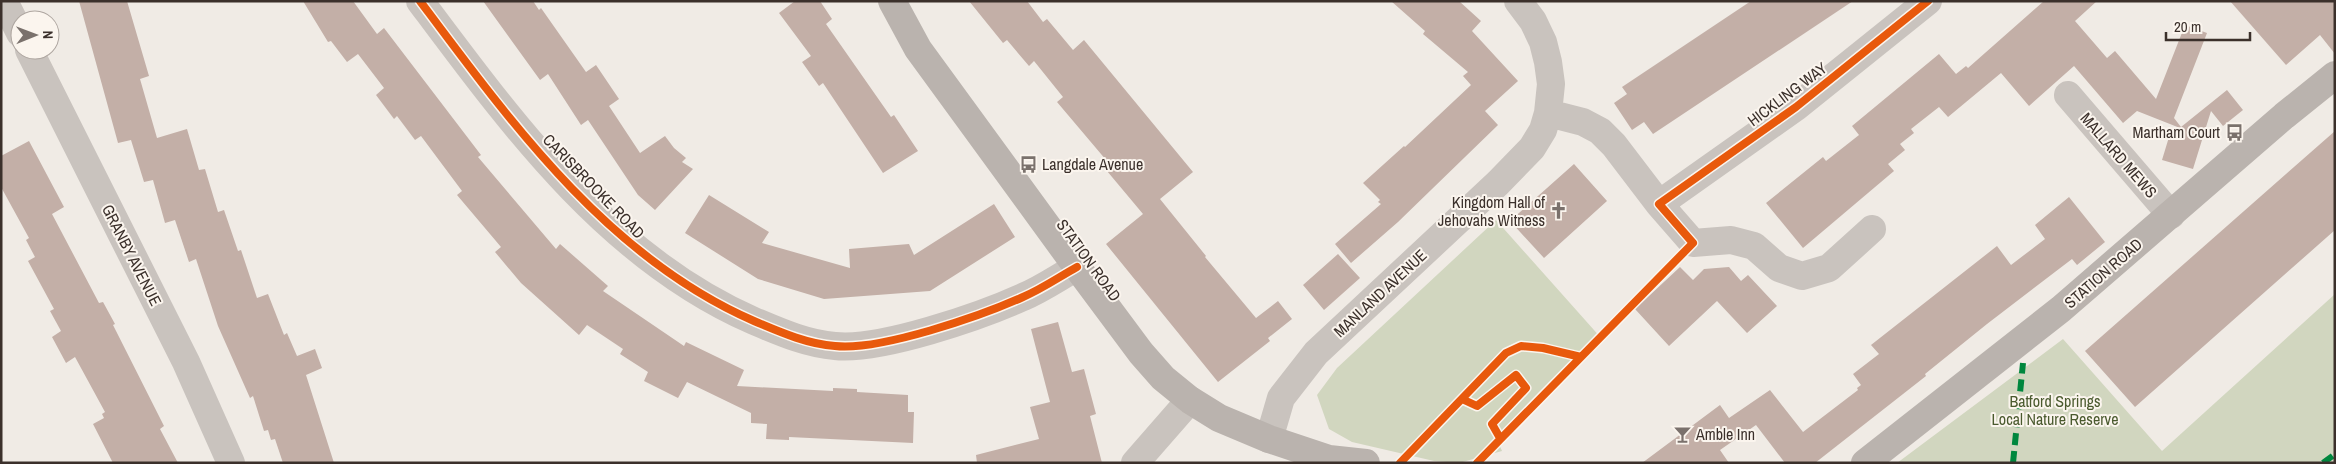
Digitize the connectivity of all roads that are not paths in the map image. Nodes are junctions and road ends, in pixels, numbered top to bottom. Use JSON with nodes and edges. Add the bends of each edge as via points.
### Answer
{"nodes":[{"id":1,"x":420,"y":1,"type":"edge"},
{"id":2,"x":892,"y":1,"type":"edge"},
{"id":3,"x":1518,"y":1,"type":"edge"},
{"id":4,"x":1928,"y":1,"type":"edge"},
{"id":5,"x":34,"y":60,"type":"edge"},
{"id":6,"x":2335,"y":75,"type":"edge"},
{"id":7,"x":2068,"y":95,"type":"dead end"},
{"id":8,"x":1548,"y":114,"type":"junction"},
{"id":9,"x":1659,"y":204,"type":"junction"},
{"id":10,"x":2171,"y":215,"type":"junction"},
{"id":11,"x":1872,"y":229,"type":"dead end"},
{"id":12,"x":1077,"y":267,"type":"junction"},
{"id":13,"x":1190,"y":400,"type":"junction"},
{"id":14,"x":1269,"y":439,"type":"junction"},
{"id":15,"x":231,"y":463,"type":"edge"},
{"id":16,"x":1135,"y":463,"type":"edge"},
{"id":17,"x":1366,"y":463,"type":"edge"},
{"id":18,"x":1865,"y":463,"type":"edge"}],
"edges":[{"from":1,"to":12,"type":"street","name":"CARISBROOKE ROAD","via":[[536,147],[598,214],[640,253],[688,287],[779,332],[837,347],[902,338],[981,314],[1025,296]]},
{"from":2,"to":12,"type":"main road","name":"STATION ROAD","via":[[918,49]]},
{"from":3,"to":8,"type":"street","name":"MANLAND AVENUE","via":[[1533,21],[1545,49],[1551,84]]},
{"from":4,"to":9,"type":"street","name":"HICKLING WAY","via":[[1796,107]]},
{"from":5,"to":15,"type":"street","name":"GRANBY AVENUE","via":[[186,362]]},
{"from":6,"to":10,"type":"main road","name":"STATION ROAD"},
{"from":7,"to":10,"type":"street","name":"MALLARD MEWS"},
{"from":8,"to":9,"type":"street","via":[[1583,122],[1600,131],[1614,144]]},
{"from":8,"to":14,"type":"street","name":"MANLAND AVENUE","via":[[1532,148],[1316,353],[1281,398]]},
{"from":9,"to":11,"type":"street","via":[[1693,243],[1731,240],[1754,246],[1779,268],[1802,276],[1829,268]]},
{"from":10,"to":18,"type":"main road","name":"STATION ROAD","via":[[2061,309]]},
{"from":12,"to":13,"type":"main road","name":"STATION ROAD","via":[[1141,353],[1163,378]]},
{"from":13,"to":14,"type":"main road","name":"STATION ROAD","via":[[1219,418]]},
{"from":13,"to":16,"type":"street"},
{"from":14,"to":17,"type":"main road","name":"STATION ROAD","via":[[1329,459]]}]}
